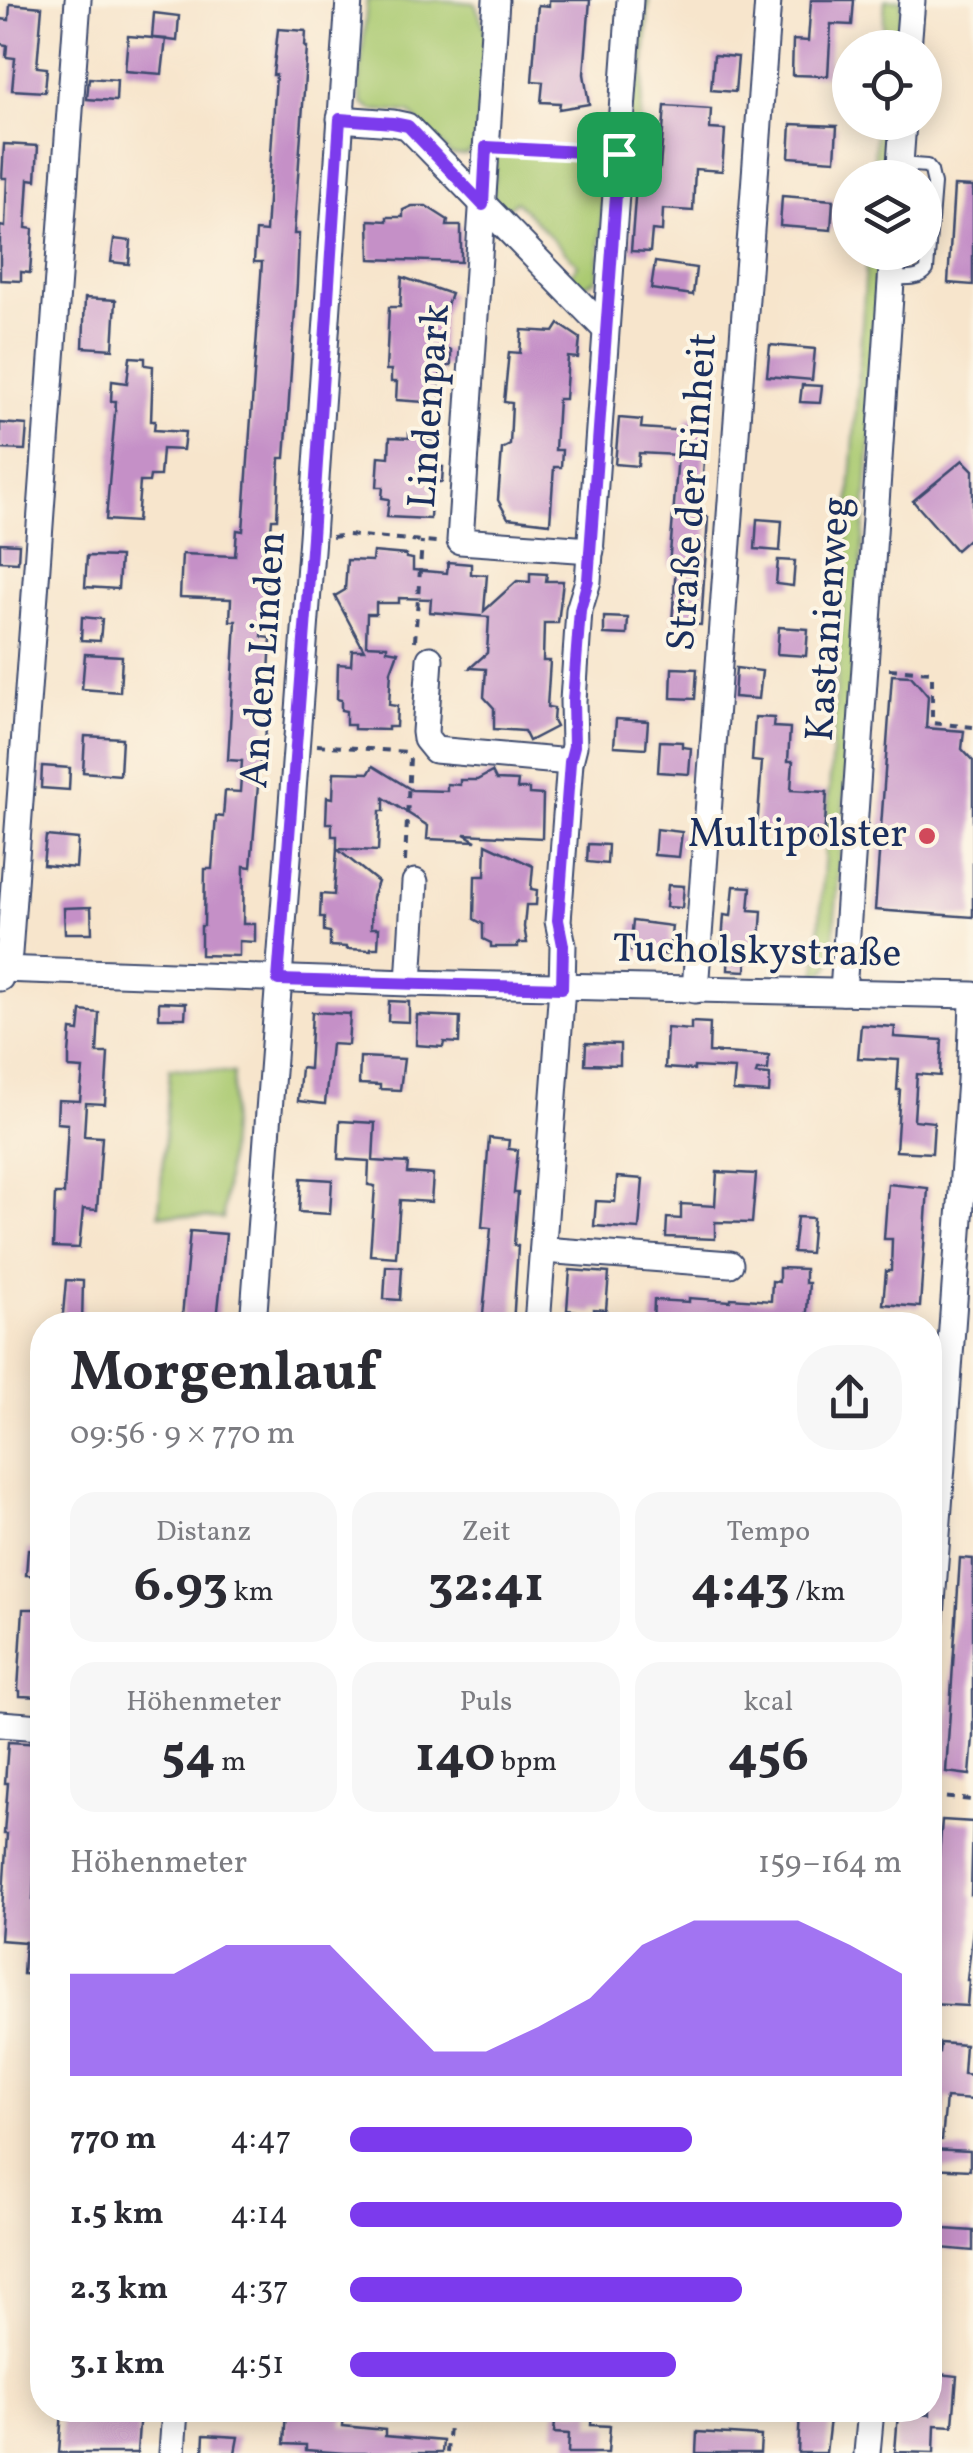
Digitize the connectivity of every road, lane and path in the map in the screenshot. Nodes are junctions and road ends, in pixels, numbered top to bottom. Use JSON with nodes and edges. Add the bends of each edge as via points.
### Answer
{"nodes":[{"id":1,"x":78,"y":0,"type":"edge"},
{"id":2,"x":348,"y":0,"type":"edge"},
{"id":3,"x":496,"y":0,"type":"edge"},
{"id":4,"x":630,"y":0,"type":"edge"},
{"id":5,"x":768,"y":0,"type":"edge"},
{"id":6,"x":912,"y":0,"type":"edge"},
{"id":7,"x":910,"y":30,"type":"edge"},
{"id":8,"x":340,"y":119,"type":"junction"},
{"id":9,"x":486,"y":147,"type":"junction"},
{"id":10,"x":619,"y":154,"type":"junction"},
{"id":11,"x":483,"y":205,"type":"junction"},
{"id":12,"x":892,"y":270,"type":"edge"},
{"id":13,"x":902,"y":270,"type":"edge"},
{"id":14,"x":928,"y":270,"type":"edge"},
{"id":15,"x":605,"y":329,"type":"junction"},
{"id":16,"x":312,"y":537,"type":"junction"},
{"id":17,"x":422,"y":540,"type":"junction"},
{"id":18,"x":460,"y":540,"type":"junction"},
{"id":19,"x":590,"y":550,"type":"junction"},
{"id":20,"x":430,"y":658,"type":"joint"},
{"id":21,"x":864,"y":667,"type":"junction"},
{"id":22,"x":973,"y":727,"type":"edge"},
{"id":23,"x":296,"y":744,"type":"junction"},
{"id":24,"x":570,"y":762,"type":"junction"},
{"id":25,"x":415,"y":882,"type":"joint"},
{"id":26,"x":1,"y":972,"type":"edge"},
{"id":27,"x":278,"y":980,"type":"junction"},
{"id":28,"x":409,"y":984,"type":"junction"},
{"id":29,"x":562,"y":988,"type":"junction"},
{"id":30,"x":695,"y":990,"type":"junction"},
{"id":31,"x":843,"y":992,"type":"junction"},
{"id":32,"x":973,"y":999,"type":"edge"},
{"id":33,"x":543,"y":1250,"type":"junction"},
{"id":34,"x":730,"y":1264,"type":"dead end"},
{"id":35,"x":254,"y":1312,"type":"edge"},
{"id":36,"x":539,"y":1312,"type":"edge"},
{"id":37,"x":942,"y":1466,"type":"edge"},
{"id":38,"x":0,"y":1724,"type":"edge"},
{"id":39,"x":30,"y":1726,"type":"edge"},
{"id":40,"x":942,"y":1797,"type":"edge"},
{"id":41,"x":973,"y":1800,"type":"edge"},
{"id":42,"x":174,"y":2422,"type":"edge"},
{"id":43,"x":449,"y":2422,"type":"edge"},
{"id":44,"x":870,"y":2422,"type":"edge"},
{"id":45,"x":172,"y":2453,"type":"edge"},
{"id":46,"x":447,"y":2453,"type":"edge"},
{"id":47,"x":867,"y":2453,"type":"edge"}],
"edges":[{"from":1,"to":26,"type":"street","via":[[10,952]]},
{"from":2,"to":8,"type":"street","name":"An den Linden"},
{"from":3,"to":9,"type":"street","name":"Lindenpark"},
{"from":4,"to":10,"type":"street"},
{"from":5,"to":30,"type":"street","name":"Straße der Einheit"},
{"from":6,"to":7,"type":"street"},
{"from":8,"to":11,"type":"street","via":[[408,126]]},
{"from":8,"to":16,"type":"street","name":"An den Linden"},
{"from":9,"to":10,"type":"path"},
{"from":9,"to":11,"type":"street","name":"Lindenpark"},
{"from":10,"to":15,"type":"street"},
{"from":11,"to":15,"type":"street"},
{"from":11,"to":18,"type":"street","name":"Lindenpark"},
{"from":12,"to":21,"type":"street","name":"Kastanienweg"},
{"from":13,"to":14,"type":"lane","via":[[916,277]]},
{"from":15,"to":19,"type":"street"},
{"from":16,"to":17,"type":"path"},
{"from":16,"to":23,"type":"street","name":"An den Linden"},
{"from":17,"to":18,"type":"path"},
{"from":17,"to":20,"type":"path","via":[[415,640]]},
{"from":18,"to":19,"type":"street","name":"Lindenpark"},
{"from":19,"to":24,"type":"street"},
{"from":20,"to":24,"type":"street","via":[[425,732],[435,750]]},
{"from":21,"to":22,"type":"path","via":[[932,672],[932,723]]},
{"from":21,"to":31,"type":"street","name":"Kastanienweg"},
{"from":23,"to":25,"type":"path","via":[[411,752],[404,867]]},
{"from":23,"to":27,"type":"street","name":"An den Linden"},
{"from":24,"to":29,"type":"street","via":[[558,920]]},
{"from":25,"to":28,"type":"street"},
{"from":26,"to":27,"type":"street","name":"Tucholskystraße"},
{"from":27,"to":28,"type":"street","name":"Tucholskystraße"},
{"from":27,"to":35,"type":"street","name":"An den Linden"},
{"from":28,"to":29,"type":"street","name":"Tucholskystraße"},
{"from":29,"to":30,"type":"street","name":"Tucholskystraße"},
{"from":29,"to":33,"type":"street"},
{"from":30,"to":31,"type":"street","name":"Tucholskystraße"},
{"from":31,"to":32,"type":"street","name":"Tucholskystraße"},
{"from":32,"to":37,"type":"street"},
{"from":33,"to":34,"type":"street"},
{"from":33,"to":36,"type":"street"},
{"from":38,"to":39,"type":"street"},
{"from":40,"to":41,"type":"path"},
{"from":42,"to":45,"type":"street"},
{"from":43,"to":46,"type":"path"},
{"from":44,"to":47,"type":"street"}]}
